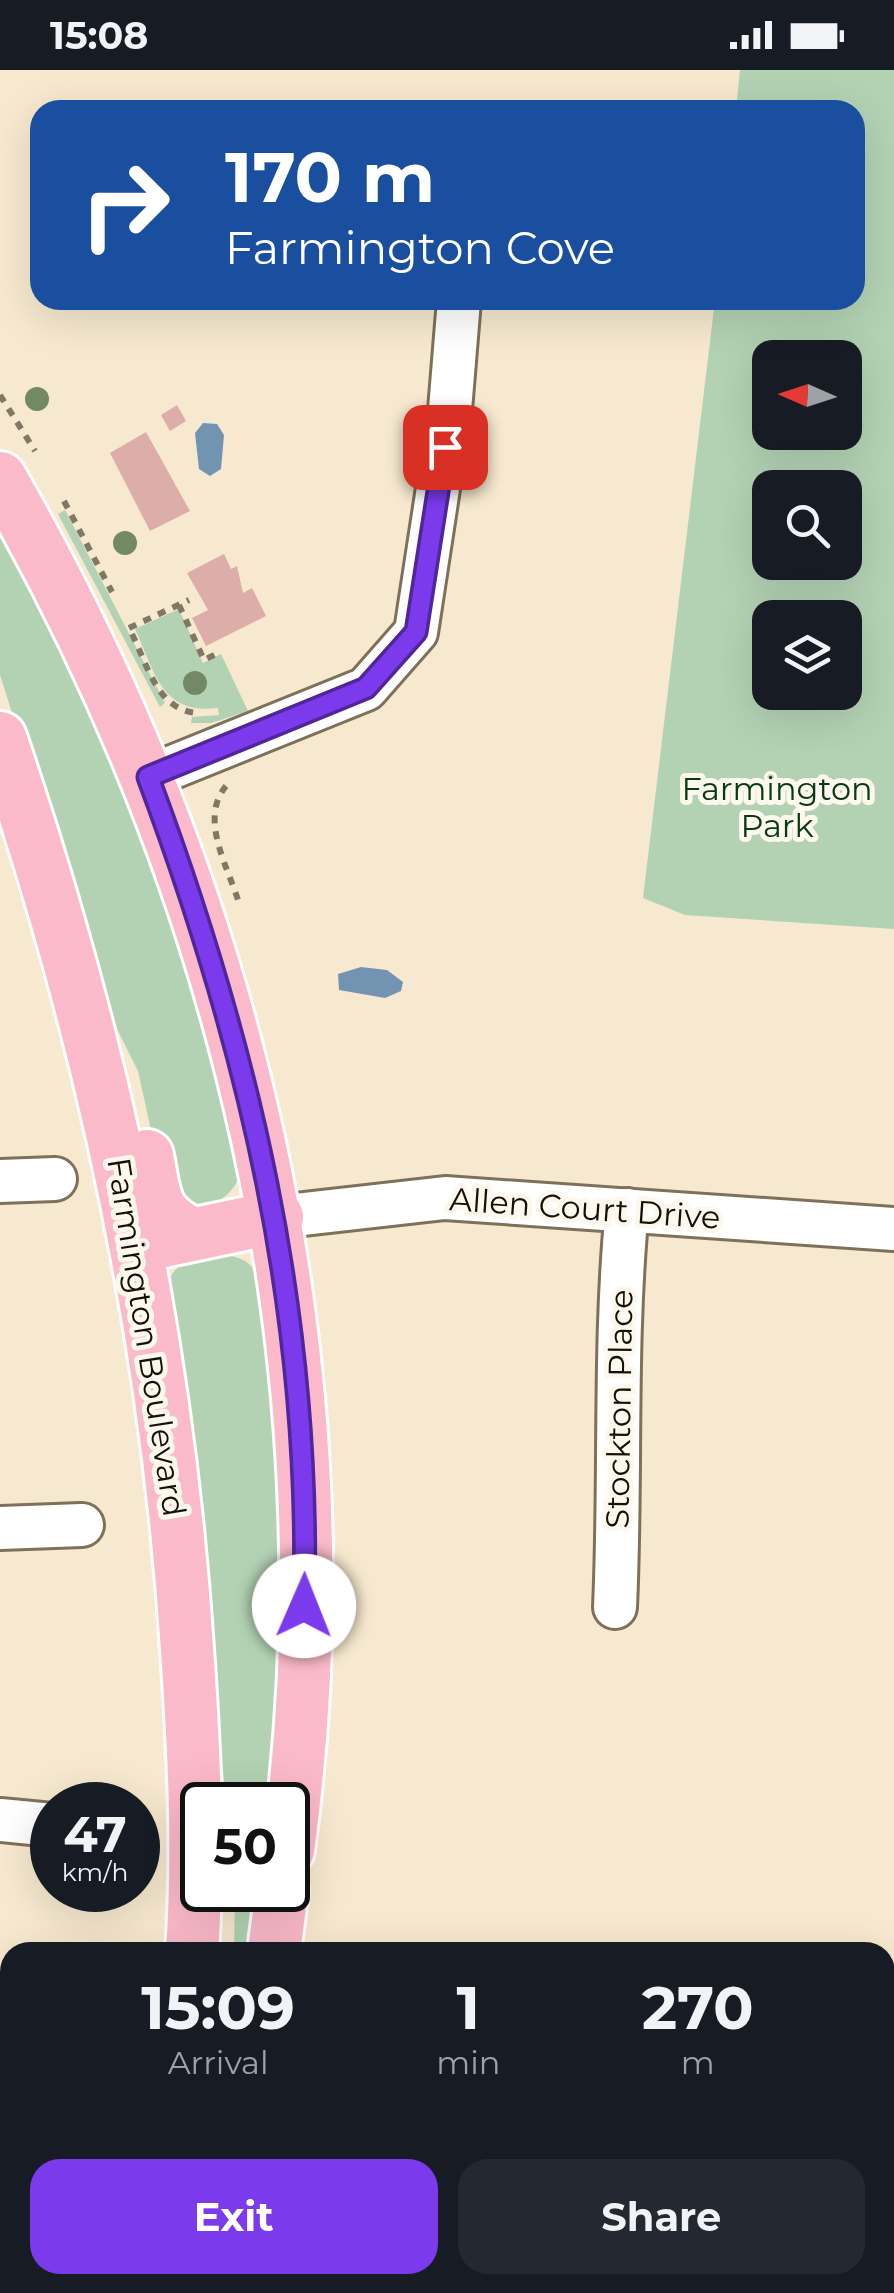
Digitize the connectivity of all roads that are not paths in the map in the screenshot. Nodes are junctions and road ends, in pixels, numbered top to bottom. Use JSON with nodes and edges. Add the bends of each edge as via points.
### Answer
{"nodes":[{"id":1,"x":457,"y":310,"type":"edge"},
{"id":2,"x":21,"y":471,"type":"edge"},
{"id":3,"x":0,"y":738,"type":"edge"},
{"id":4,"x":148,"y":777,"type":"junction"},
{"id":5,"x":78,"y":984,"type":"junction"},
{"id":6,"x":56,"y":1178,"type":"dead end"},
{"id":7,"x":0,"y":1181,"type":"edge"},
{"id":8,"x":628,"y":1210,"type":"junction"},
{"id":9,"x":277,"y":1217,"type":"junction"},
{"id":10,"x":894,"y":1229,"type":"edge"},
{"id":11,"x":192,"y":1234,"type":"junction"},
{"id":12,"x":136,"y":1246,"type":"junction"},
{"id":13,"x":82,"y":1525,"type":"dead end"},
{"id":14,"x":0,"y":1528,"type":"edge"},
{"id":15,"x":615,"y":1608,"type":"dead end"},
{"id":16,"x":191,"y":1703,"type":"junction"},
{"id":17,"x":212,"y":1782,"type":"edge"},
{"id":18,"x":297,"y":1782,"type":"edge"},
{"id":19,"x":0,"y":1820,"type":"edge"},
{"id":20,"x":30,"y":1823,"type":"edge"},
{"id":21,"x":224,"y":1912,"type":"edge"},
{"id":22,"x":279,"y":1912,"type":"edge"},
{"id":23,"x":192,"y":1942,"type":"edge"},
{"id":24,"x":224,"y":1942,"type":"edge"},
{"id":25,"x":275,"y":1942,"type":"edge"}],
"edges":[{"from":1,"to":4,"type":"street","via":[[450,410],[416,632],[366,688]]},
{"from":2,"to":4,"type":"main road"},
{"from":3,"to":5,"type":"main road","name":"Farmington Boulevard"},
{"from":4,"to":9,"type":"main road","via":[[231,1022]]},
{"from":5,"to":11,"type":"main road","via":[[131,1080],[158,1208],[167,1222]]},
{"from":5,"to":12,"type":"main road","name":"Farmington Boulevard"},
{"from":6,"to":7,"type":"street"},
{"from":8,"to":9,"type":"street","name":"Allen Court Drive","via":[[445,1198]]},
{"from":8,"to":10,"type":"street","name":"Allen Court Drive"},
{"from":8,"to":15,"type":"street","name":"Stockton Place","via":[[620,1278]]},
{"from":9,"to":11,"type":"main road"},
{"from":9,"to":18,"type":"main road","via":[[302,1458]]},
{"from":11,"to":12,"type":"main road"},
{"from":12,"to":16,"type":"main road","name":"Farmington Boulevard","via":[[168,1445]]},
{"from":13,"to":14,"type":"street"},
{"from":16,"to":17,"type":"main road"},
{"from":16,"to":23,"type":"main road","name":"Farmington Boulevard"},
{"from":19,"to":20,"type":"street"},
{"from":21,"to":24,"type":"main road"},
{"from":22,"to":25,"type":"main road"}]}
